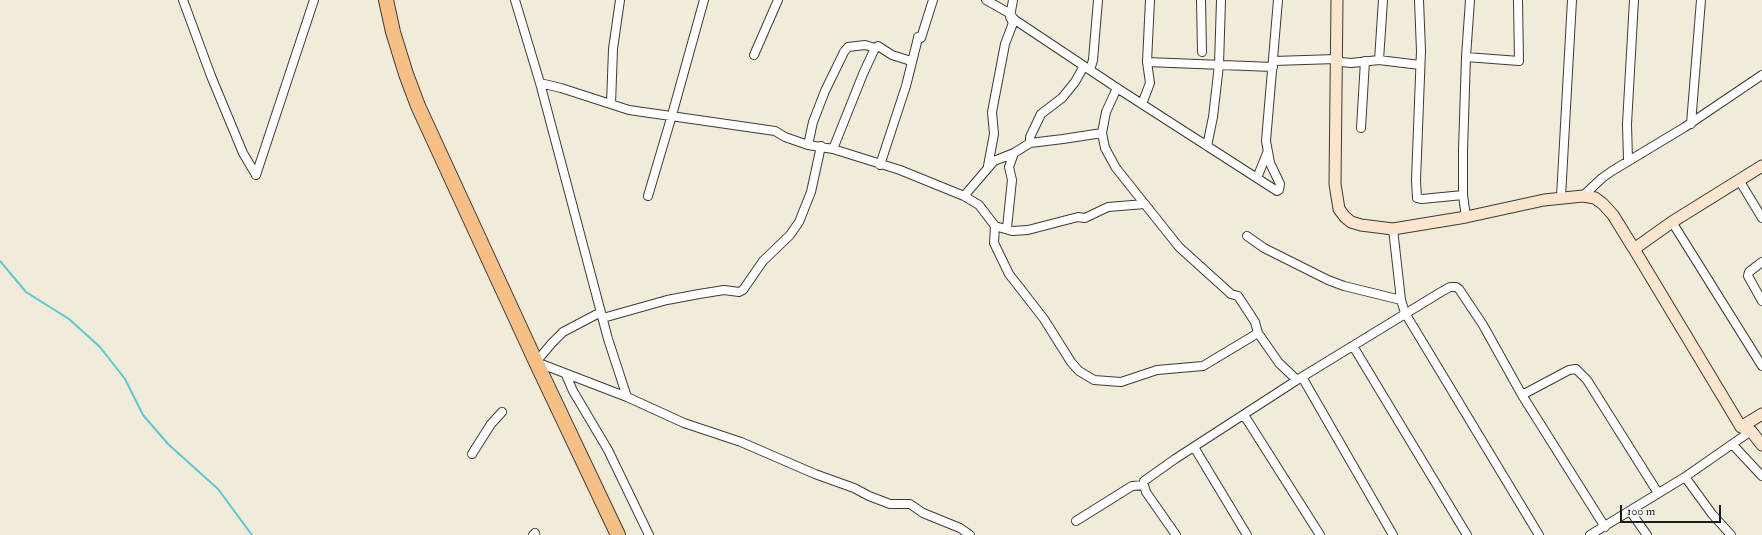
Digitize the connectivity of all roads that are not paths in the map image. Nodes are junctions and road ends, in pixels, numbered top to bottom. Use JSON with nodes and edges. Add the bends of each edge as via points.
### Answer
{"nodes":[{"id":1,"x":183,"y":0,"type":"edge"},
{"id":2,"x":314,"y":0,"type":"edge"},
{"id":3,"x":386,"y":0,"type":"edge"},
{"id":4,"x":514,"y":0,"type":"edge"},
{"id":5,"x":620,"y":0,"type":"edge"},
{"id":6,"x":704,"y":0,"type":"edge"},
{"id":7,"x":778,"y":0,"type":"edge"},
{"id":8,"x":933,"y":0,"type":"edge"},
{"id":9,"x":986,"y":0,"type":"edge"},
{"id":10,"x":1013,"y":0,"type":"edge"},
{"id":11,"x":1098,"y":0,"type":"edge"},
{"id":12,"x":1150,"y":0,"type":"edge"},
{"id":13,"x":1201,"y":0,"type":"edge"},
{"id":14,"x":1221,"y":0,"type":"edge"},
{"id":15,"x":1278,"y":0,"type":"edge"},
{"id":16,"x":1337,"y":0,"type":"edge"},
{"id":17,"x":1383,"y":0,"type":"edge"},
{"id":18,"x":1420,"y":0,"type":"edge"},
{"id":19,"x":1470,"y":0,"type":"edge"},
{"id":20,"x":1518,"y":0,"type":"edge"},
{"id":21,"x":1572,"y":0,"type":"edge"},
{"id":22,"x":1634,"y":0,"type":"edge"},
{"id":23,"x":1701,"y":0,"type":"edge"},
{"id":24,"x":1010,"y":15,"type":"junction"},
{"id":25,"x":875,"y":48,"type":"junction"},
{"id":26,"x":1202,"y":52,"type":"dead end"},
{"id":27,"x":754,"y":55,"type":"dead end"},
{"id":28,"x":1466,"y":57,"type":"junction"},
{"id":29,"x":1336,"y":59,"type":"junction"},
{"id":30,"x":1379,"y":60,"type":"junction"},
{"id":31,"x":911,"y":61,"type":"junction"},
{"id":32,"x":1365,"y":61,"type":"junction"},
{"id":33,"x":1147,"y":62,"type":"junction"},
{"id":34,"x":1273,"y":64,"type":"junction"},
{"id":35,"x":1219,"y":65,"type":"junction"},
{"id":36,"x":1420,"y":65,"type":"junction"},
{"id":37,"x":1087,"y":68,"type":"junction"},
{"id":38,"x":1762,"y":75,"type":"edge"},
{"id":39,"x":540,"y":83,"type":"junction"},
{"id":40,"x":1117,"y":88,"type":"junction"},
{"id":41,"x":611,"y":104,"type":"junction"},
{"id":42,"x":1142,"y":104,"type":"junction"},
{"id":43,"x":672,"y":116,"type":"junction"},
{"id":44,"x":1690,"y":124,"type":"junction"},
{"id":45,"x":1361,"y":128,"type":"dead end"},
{"id":46,"x":1102,"y":133,"type":"junction"},
{"id":47,"x":1030,"y":142,"type":"junction"},
{"id":48,"x":808,"y":145,"type":"junction"},
{"id":49,"x":821,"y":146,"type":"junction"},
{"id":50,"x":1207,"y":146,"type":"junction"},
{"id":51,"x":833,"y":149,"type":"junction"},
{"id":52,"x":1014,"y":153,"type":"junction"},
{"id":53,"x":1267,"y":153,"type":"junction"},
{"id":54,"x":1628,"y":160,"type":"junction"},
{"id":55,"x":880,"y":165,"type":"junction"},
{"id":56,"x":988,"y":166,"type":"junction"},
{"id":57,"x":1762,"y":166,"type":"edge"},
{"id":58,"x":1257,"y":178,"type":"junction"},
{"id":59,"x":1739,"y":180,"type":"junction"},
{"id":60,"x":1463,"y":195,"type":"junction"},
{"id":61,"x":648,"y":196,"type":"dead end"},
{"id":62,"x":964,"y":196,"type":"junction"},
{"id":63,"x":1583,"y":196,"type":"junction"},
{"id":64,"x":1561,"y":197,"type":"junction"},
{"id":65,"x":1145,"y":204,"type":"junction"},
{"id":66,"x":1466,"y":217,"type":"junction"},
{"id":67,"x":1762,"y":218,"type":"edge"},
{"id":68,"x":1672,"y":222,"type":"junction"},
{"id":69,"x":995,"y":226,"type":"junction"},
{"id":70,"x":1007,"y":228,"type":"junction"},
{"id":71,"x":1393,"y":228,"type":"junction"},
{"id":72,"x":1247,"y":236,"type":"dead end"},
{"id":73,"x":1634,"y":249,"type":"junction"},
{"id":74,"x":1762,"y":262,"type":"edge"},
{"id":75,"x":1401,"y":300,"type":"junction"},
{"id":76,"x":1762,"y":301,"type":"edge"},
{"id":77,"x":1405,"y":313,"type":"junction"},
{"id":78,"x":602,"y":315,"type":"junction"},
{"id":79,"x":1258,"y":333,"type":"junction"},
{"id":80,"x":1353,"y":346,"type":"junction"},
{"id":81,"x":536,"y":362,"type":"junction"},
{"id":82,"x":1762,"y":366,"type":"edge"},
{"id":83,"x":566,"y":375,"type":"junction"},
{"id":84,"x":1299,"y":379,"type":"junction"},
{"id":85,"x":1522,"y":395,"type":"junction"},
{"id":86,"x":627,"y":397,"type":"junction"},
{"id":87,"x":502,"y":412,"type":"dead end"},
{"id":88,"x":1762,"y":414,"type":"edge"},
{"id":89,"x":1244,"y":415,"type":"junction"},
{"id":90,"x":1746,"y":429,"type":"junction"},
{"id":91,"x":1733,"y":445,"type":"junction"},
{"id":92,"x":1762,"y":445,"type":"edge"},
{"id":93,"x":1194,"y":447,"type":"junction"},
{"id":94,"x":472,"y":454,"type":"dead end"},
{"id":95,"x":1762,"y":476,"type":"edge"},
{"id":96,"x":1686,"y":477,"type":"junction"},
{"id":97,"x":1144,"y":485,"type":"junction"},
{"id":98,"x":1658,"y":494,"type":"junction"},
{"id":99,"x":1630,"y":511,"type":"junction"},
{"id":100,"x":1076,"y":521,"type":"dead end"},
{"id":101,"x":1605,"y":527,"type":"junction"},
{"id":102,"x":618,"y":535,"type":"edge"},
{"id":103,"x":649,"y":535,"type":"edge"},
{"id":104,"x":970,"y":535,"type":"edge"},
{"id":105,"x":1176,"y":535,"type":"edge"},
{"id":106,"x":1247,"y":535,"type":"edge"},
{"id":107,"x":1320,"y":535,"type":"edge"},
{"id":108,"x":1393,"y":535,"type":"edge"},
{"id":109,"x":1467,"y":535,"type":"edge"},
{"id":110,"x":1539,"y":535,"type":"edge"},
{"id":111,"x":1590,"y":535,"type":"edge"},
{"id":112,"x":1647,"y":535,"type":"edge"},
{"id":113,"x":1731,"y":535,"type":"edge"}],
"edges":[{"from":1,"to":2,"type":"street","via":[[243,153],[256,175]]},
{"from":3,"to":81,"type":"highway","via":[[395,39],[418,106]]},
{"from":4,"to":39,"type":"street"},
{"from":5,"to":41,"type":"street","via":[[613,49]]},
{"from":6,"to":43,"type":"street"},
{"from":7,"to":27,"type":"street"},
{"from":8,"to":31,"type":"street"},
{"from":9,"to":24,"type":"street"},
{"from":10,"to":24,"type":"street"},
{"from":11,"to":37,"type":"street","via":[[1093,60]]},
{"from":12,"to":33,"type":"street"},
{"from":13,"to":26,"type":"street"},
{"from":14,"to":35,"type":"street"},
{"from":15,"to":34,"type":"street"},
{"from":16,"to":29,"type":"street"},
{"from":17,"to":30,"type":"street"},
{"from":18,"to":36,"type":"street"},
{"from":19,"to":28,"type":"street"},
{"from":20,"to":28,"type":"street","via":[[1519,62]]},
{"from":21,"to":64,"type":"street"},
{"from":22,"to":54,"type":"street","via":[[1627,124]]},
{"from":23,"to":44,"type":"street"},
{"from":24,"to":37,"type":"street"},
{"from":24,"to":56,"type":"street","via":[[1014,23],[1006,44],[992,112],[994,134]]},
{"from":25,"to":31,"type":"street","via":[[878,46],[892,55]]},
{"from":25,"to":48,"type":"street","via":[[865,45],[848,47],[844,52],[813,122]]},
{"from":25,"to":51,"type":"street"},
{"from":28,"to":60,"type":"street"},
{"from":29,"to":32,"type":"street","via":[[1351,63]]},
{"from":29,"to":34,"type":"street"},
{"from":29,"to":71,"type":"street","via":[[1336,184],[1340,209],[1344,217],[1351,222]]},
{"from":30,"to":32,"type":"street"},
{"from":30,"to":36,"type":"street"},
{"from":31,"to":55,"type":"street","via":[[906,86]]},
{"from":32,"to":45,"type":"street"},
{"from":33,"to":35,"type":"street"},
{"from":33,"to":42,"type":"street","via":[[1150,84]]},
{"from":34,"to":35,"type":"street"},
{"from":34,"to":53,"type":"street"},
{"from":35,"to":50,"type":"street"},
{"from":36,"to":60,"type":"street","via":[[1417,198]]},
{"from":37,"to":40,"type":"street"},
{"from":37,"to":47,"type":"street","via":[[1062,98],[1041,114]]},
{"from":38,"to":44,"type":"street"},
{"from":39,"to":41,"type":"street"},
{"from":39,"to":78,"type":"street"},
{"from":40,"to":42,"type":"street"},
{"from":40,"to":46,"type":"street","via":[[1106,112]]},
{"from":41,"to":43,"type":"street","via":[[629,110]]},
{"from":42,"to":50,"type":"street"},
{"from":43,"to":48,"type":"street","via":[[775,131],[784,137]]},
{"from":43,"to":61,"type":"street"},
{"from":44,"to":54,"type":"street"},
{"from":46,"to":47,"type":"street"},
{"from":46,"to":65,"type":"street","via":[[1105,148],[1116,168]]},
{"from":47,"to":52,"type":"street"},
{"from":48,"to":49,"type":"street"},
{"from":49,"to":51,"type":"street"},
{"from":49,"to":78,"type":"street","via":[[811,192],[799,222],[790,235],[763,261],[743,290],[699,294]]},
{"from":50,"to":58,"type":"street"},
{"from":51,"to":55,"type":"street"},
{"from":52,"to":56,"type":"street"},
{"from":52,"to":70,"type":"street","via":[[1009,167],[1012,180]]},
{"from":53,"to":58,"type":"street"},
{"from":53,"to":58,"type":"street","via":[[1281,187],[1275,190]]},
{"from":54,"to":63,"type":"street","via":[[1602,178]]},
{"from":55,"to":62,"type":"street"},
{"from":56,"to":62,"type":"street"},
{"from":57,"to":59,"type":"street"},
{"from":59,"to":67,"type":"street"},
{"from":59,"to":68,"type":"street"},
{"from":60,"to":66,"type":"street"},
{"from":62,"to":69,"type":"street","via":[[979,205]]},
{"from":63,"to":64,"type":"street"},
{"from":63,"to":73,"type":"street","via":[[1595,198],[1604,204],[1614,215]]},
{"from":64,"to":66,"type":"street"},
{"from":65,"to":70,"type":"street","via":[[1108,207],[1085,218],[1078,217],[1028,230],[1012,231]]},
{"from":65,"to":79,"type":"street","via":[[1179,247],[1231,294],[1238,296],[1252,317]]},
{"from":66,"to":71,"type":"street"},
{"from":68,"to":73,"type":"street"},
{"from":68,"to":82,"type":"street"},
{"from":69,"to":70,"type":"street"},
{"from":69,"to":79,"type":"street","via":[[994,243],[1009,274],[1044,319],[1071,362],[1079,371],[1094,380],[1121,382],[1157,370],[1203,366]]},
{"from":71,"to":75,"type":"street"},
{"from":72,"to":75,"type":"street","via":[[1264,248],[1328,280]]},
{"from":73,"to":90,"type":"street"},
{"from":74,"to":76,"type":"street","via":[[1749,272],[1748,276]]},
{"from":75,"to":77,"type":"street"},
{"from":77,"to":80,"type":"street"},
{"from":77,"to":85,"type":"street","via":[[1450,287],[1456,287],[1483,325]]},
{"from":77,"to":110,"type":"street"},
{"from":78,"to":81,"type":"street","via":[[562,332]]},
{"from":78,"to":86,"type":"street"},
{"from":79,"to":84,"type":"street","via":[[1280,363]]},
{"from":80,"to":84,"type":"street"},
{"from":80,"to":109,"type":"street"},
{"from":81,"to":83,"type":"street"},
{"from":81,"to":102,"type":"highway"},
{"from":83,"to":86,"type":"street"},
{"from":83,"to":103,"type":"street","via":[[608,450]]},
{"from":84,"to":89,"type":"street"},
{"from":84,"to":108,"type":"street"},
{"from":85,"to":98,"type":"street","via":[[1569,370],[1576,369],[1586,380]]},
{"from":85,"to":101,"type":"street"},
{"from":86,"to":104,"type":"street","via":[[684,423],[741,442],[883,502],[897,506],[910,504],[923,513],[960,528]]},
{"from":87,"to":94,"type":"street"},
{"from":88,"to":90,"type":"street"},
{"from":89,"to":93,"type":"street"},
{"from":89,"to":107,"type":"street"},
{"from":90,"to":91,"type":"street"},
{"from":90,"to":92,"type":"street"},
{"from":91,"to":95,"type":"street"},
{"from":91,"to":96,"type":"street"},
{"from":93,"to":97,"type":"street","via":[[1149,477],[1144,481]]},
{"from":93,"to":106,"type":"street"},
{"from":96,"to":98,"type":"street"},
{"from":96,"to":113,"type":"street"},
{"from":97,"to":100,"type":"street","via":[[1132,486]]},
{"from":97,"to":105,"type":"street"},
{"from":98,"to":99,"type":"street"},
{"from":99,"to":101,"type":"street"},
{"from":99,"to":112,"type":"street"},
{"from":101,"to":111,"type":"street"}]}
